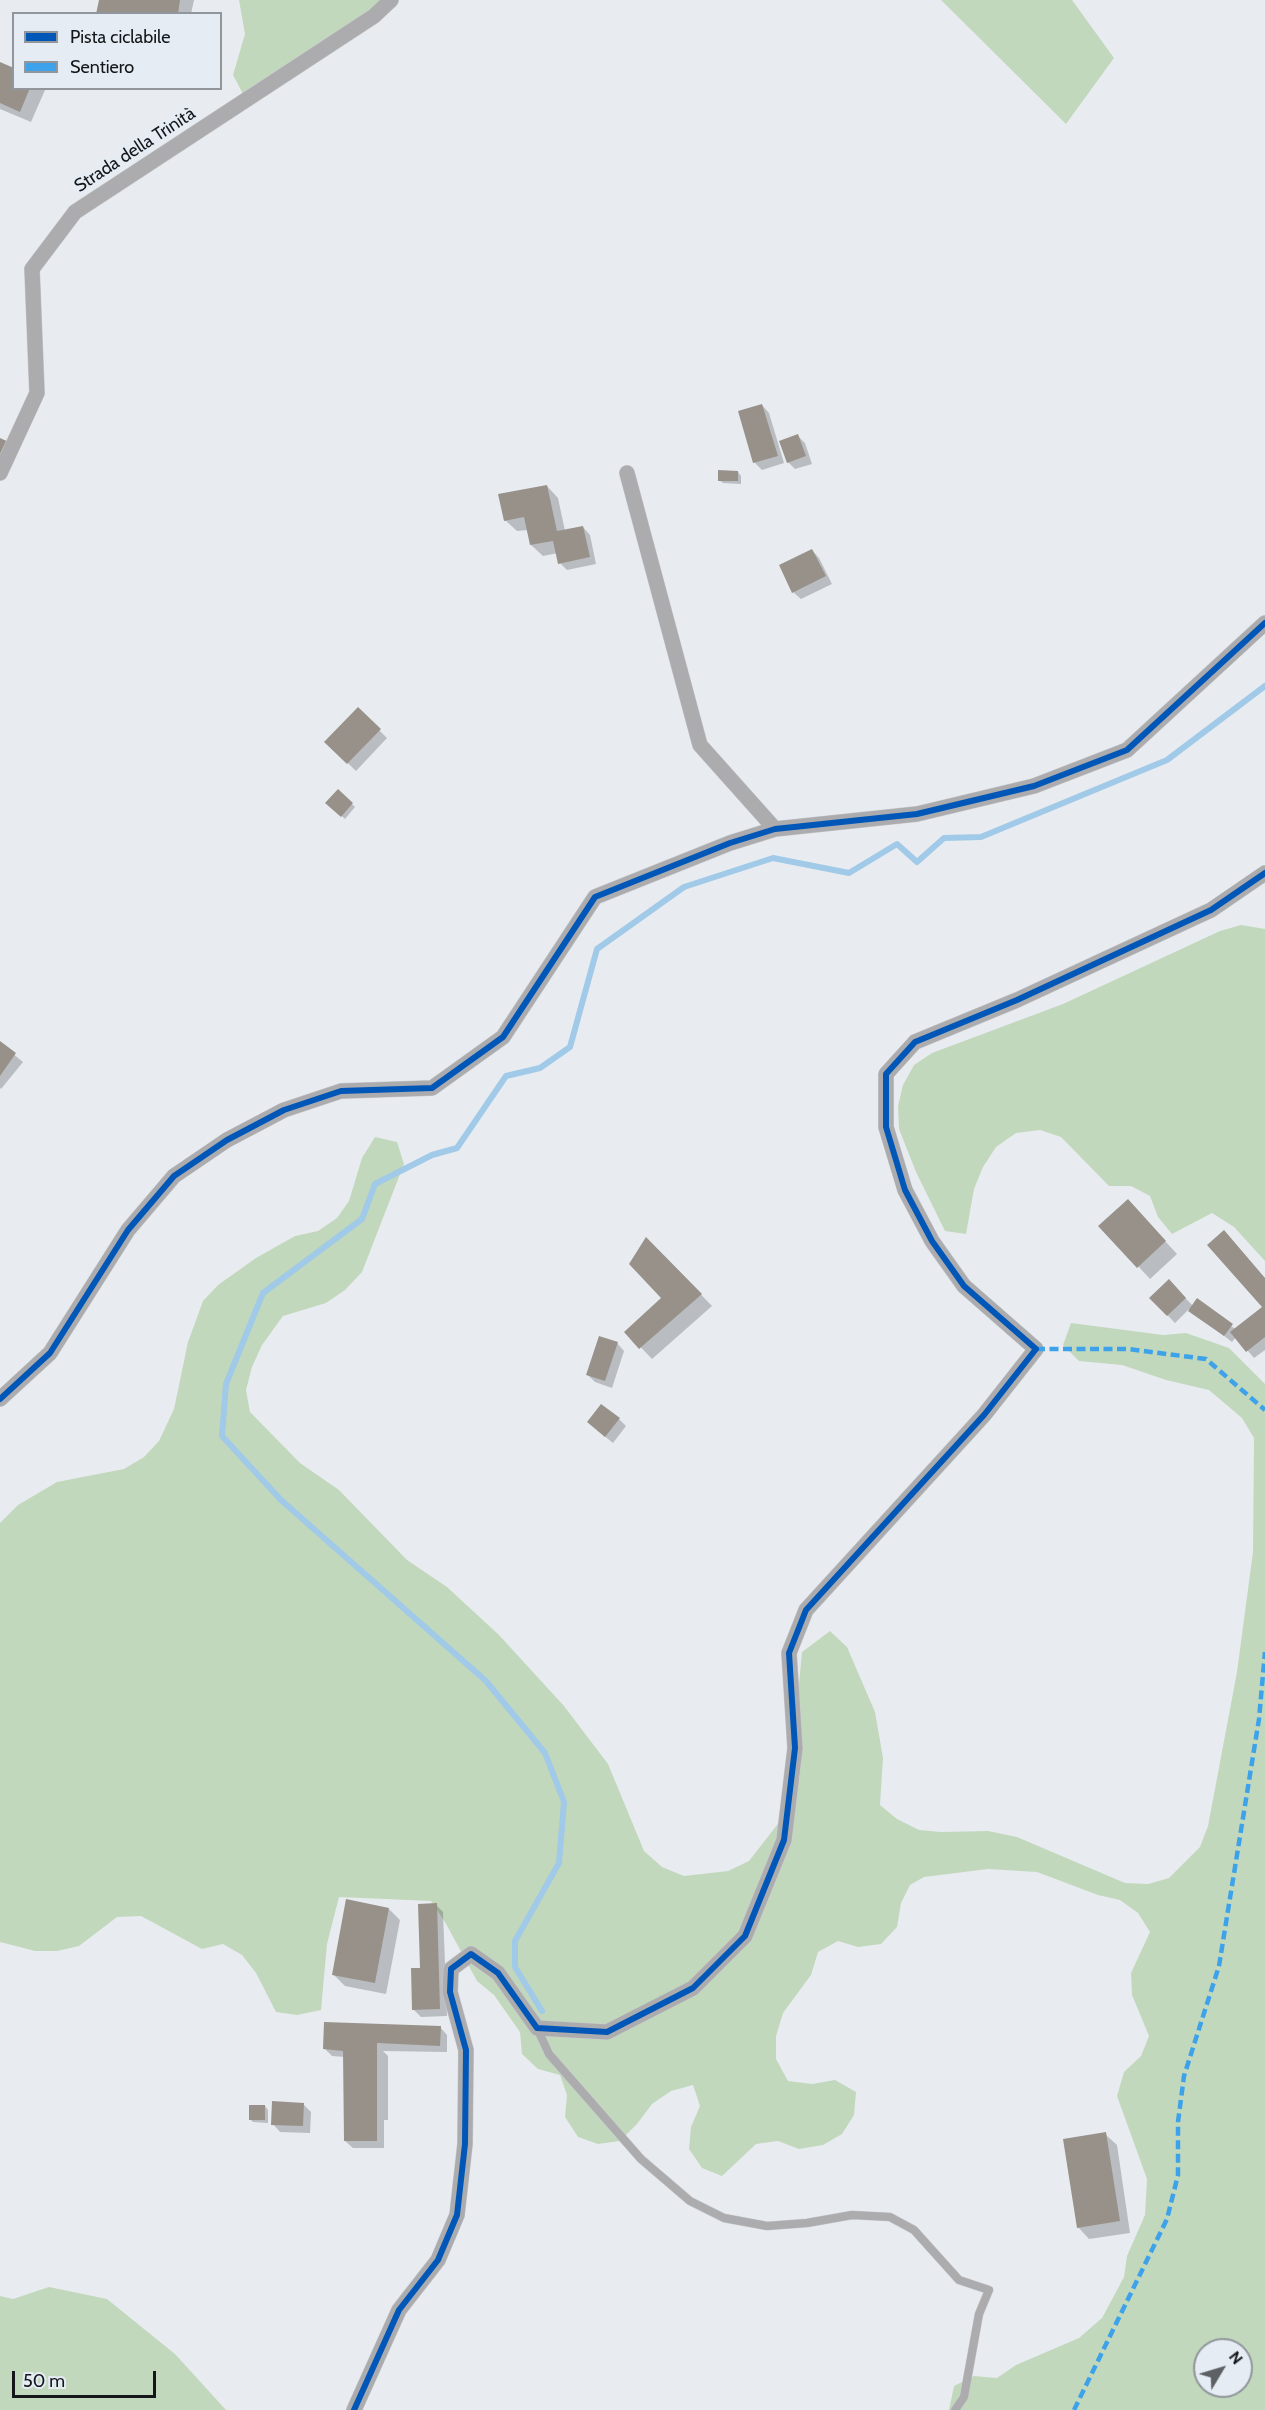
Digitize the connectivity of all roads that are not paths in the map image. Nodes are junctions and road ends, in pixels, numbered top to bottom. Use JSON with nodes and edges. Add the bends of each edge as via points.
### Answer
{"nodes":[{"id":1,"x":391,"y":0,"type":"edge"},
{"id":2,"x":0,"y":473,"type":"edge"},
{"id":3,"x":627,"y":473,"type":"dead end"},
{"id":4,"x":1265,"y":623,"type":"edge"},
{"id":5,"x":775,"y":829,"type":"junction"},
{"id":6,"x":1265,"y":873,"type":"edge"},
{"id":7,"x":0,"y":1399,"type":"edge"},
{"id":8,"x":537,"y":2028,"type":"junction"},
{"id":9,"x":354,"y":2410,"type":"edge"},
{"id":10,"x":955,"y":2410,"type":"edge"}],
"edges":[{"from":1,"to":2,"type":"street","name":"Strada della Trinità","via":[[374,16],[75,212],[32,269],[37,393]]},
{"from":3,"to":5,"type":"street","via":[[700,745]]},
{"from":4,"to":5,"type":"street","via":[[1127,750],[1034,786],[917,813]]},
{"from":5,"to":7,"type":"street","via":[[729,843],[595,897],[503,1037],[432,1088],[341,1091],[284,1110],[227,1140],[174,1176],[128,1230],[50,1353]]},
{"from":6,"to":8,"type":"street","via":[[1211,910],[1017,1000],[915,1042],[886,1074],[886,1127],[905,1190],[932,1241],[964,1286],[1036,1349],[984,1415],[806,1610],[789,1653],[795,1748],[784,1840],[745,1936],[693,1988],[607,2032]]},
{"from":8,"to":9,"type":"street","via":[[498,1973],[471,1953],[451,1969],[450,1992],[466,2050],[465,2144],[457,2215],[438,2260],[399,2310]]},
{"from":8,"to":10,"type":"lane","via":[[549,2054],[634,2151],[690,2201],[724,2218],[767,2226],[852,2215],[890,2217],[914,2230],[959,2280],[989,2290],[979,2314],[964,2397]]}]}
